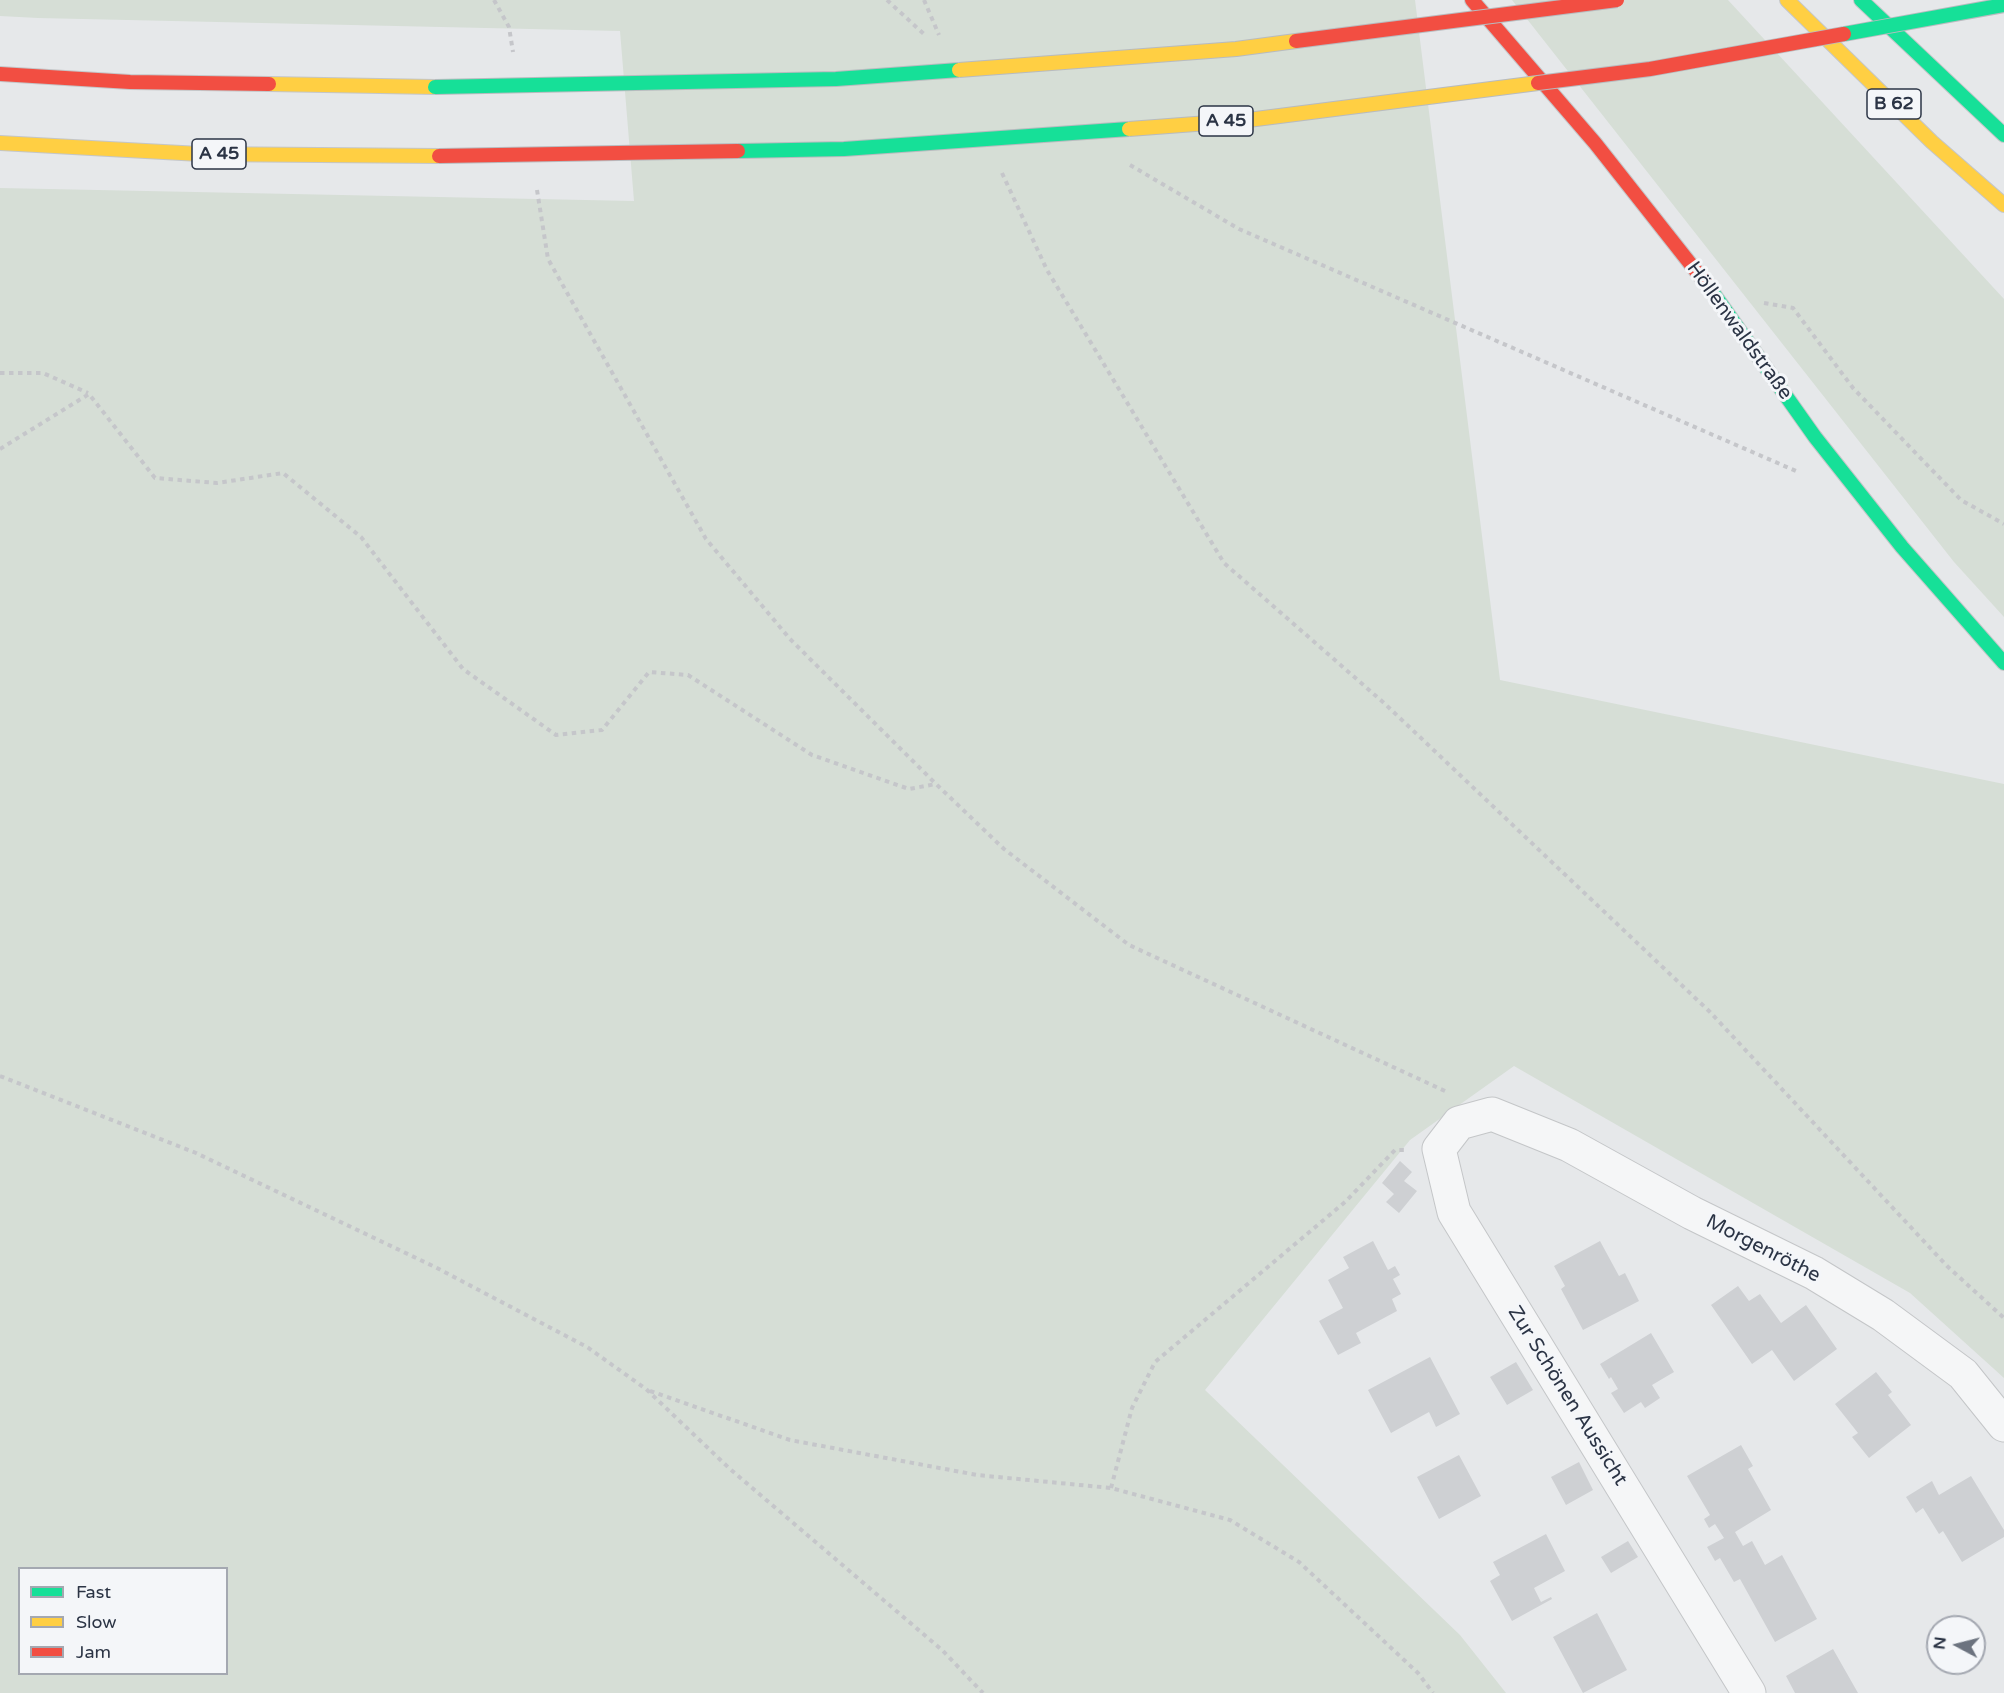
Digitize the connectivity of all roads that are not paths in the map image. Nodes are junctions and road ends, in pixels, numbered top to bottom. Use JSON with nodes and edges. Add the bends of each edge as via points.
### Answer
{"nodes":[{"id":1,"x":1472,"y":0,"type":"edge"},
{"id":2,"x":1617,"y":0,"type":"edge"},
{"id":3,"x":1787,"y":0,"type":"edge"},
{"id":4,"x":1861,"y":0,"type":"edge"},
{"id":5,"x":2004,"y":5,"type":"edge"},
{"id":6,"x":0,"y":74,"type":"edge"},
{"id":7,"x":2004,"y":135,"type":"edge"},
{"id":8,"x":0,"y":143,"type":"edge"},
{"id":9,"x":2004,"y":205,"type":"edge"},
{"id":10,"x":2004,"y":663,"type":"edge"},
{"id":11,"x":1439,"y":1149,"type":"joint"},
{"id":12,"x":2004,"y":1425,"type":"edge"},
{"id":13,"x":1749,"y":1693,"type":"edge"}],
"edges":[{"from":1,"to":10,"type":"main road","name":"Höllenwaldstraße","via":[[1595,143],[1713,293],[1815,437],[1902,547]]},
{"from":2,"to":6,"type":"main road","bridge":true,"via":[[1236,49],[836,79],[435,87],[130,82]]},
{"from":3,"to":9,"type":"main road","number":"B 62","via":[[1932,142]]},
{"from":4,"to":7,"type":"main road","number":"B 62"},
{"from":5,"to":8,"type":"main road","number":"A 45","bridge":true,"via":[[1650,69],[1248,120],[844,149],[439,156],[200,154]]},
{"from":11,"to":12,"type":"street","name":"Morgenröthe","via":[[1459,1123],[1492,1114],[1569,1146],[1814,1273],[1883,1315],[1963,1374]]},
{"from":11,"to":13,"type":"street","name":"Zur Schönen Aussicht","via":[[1454,1212]]}]}
